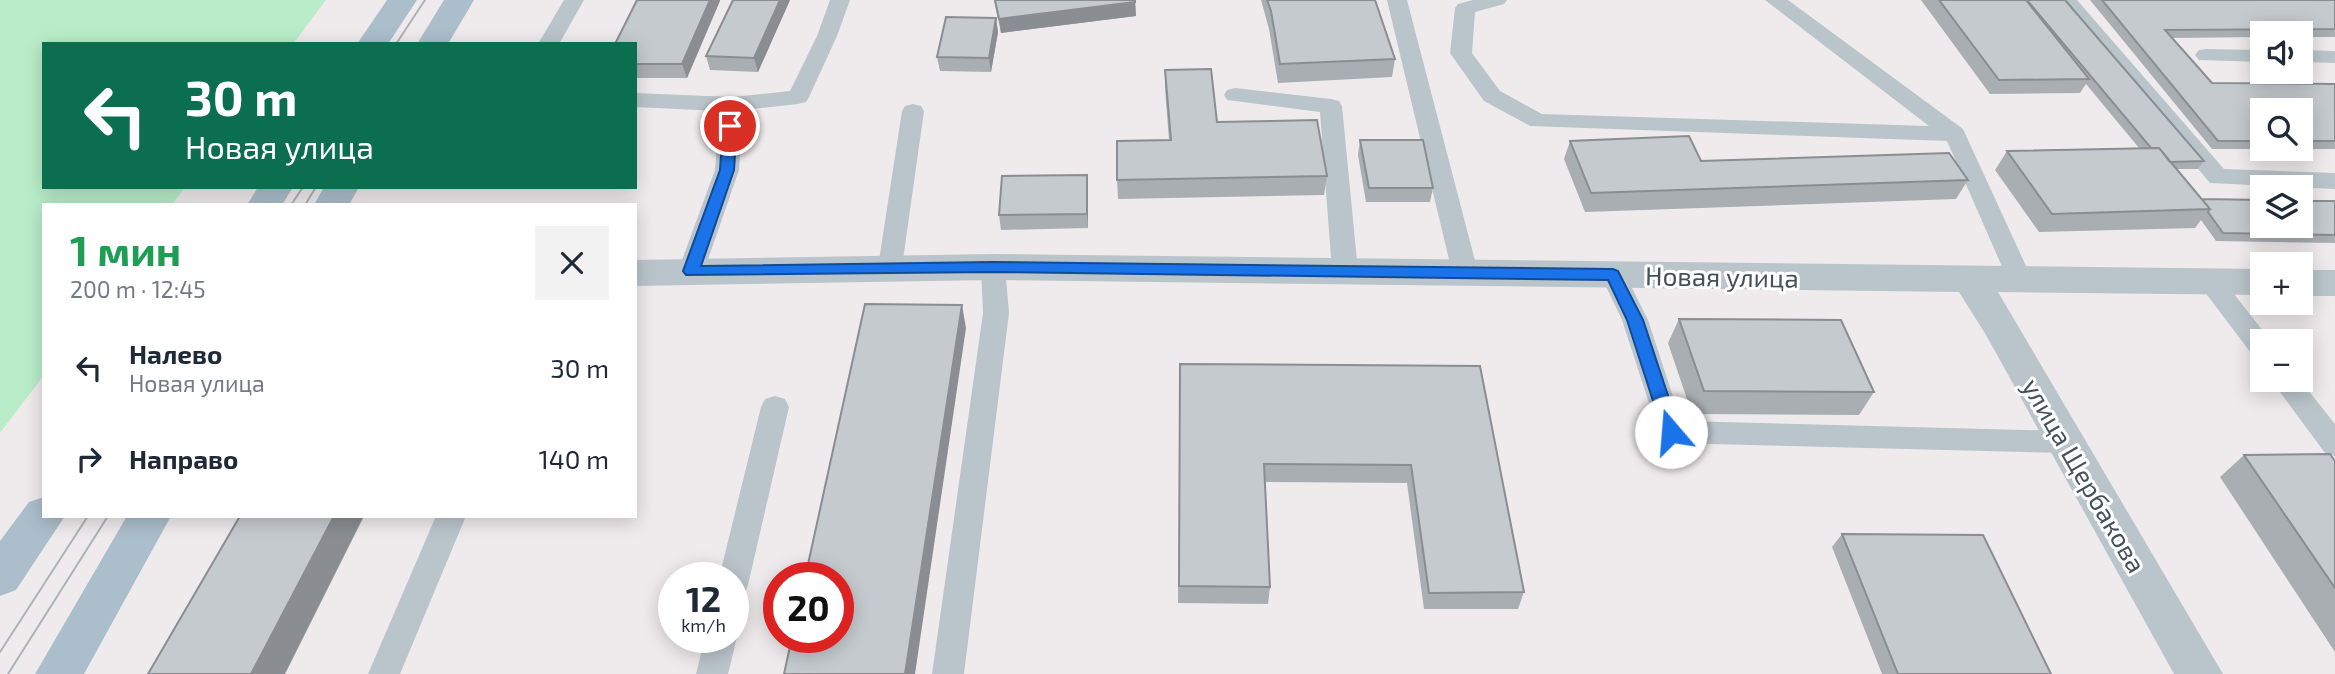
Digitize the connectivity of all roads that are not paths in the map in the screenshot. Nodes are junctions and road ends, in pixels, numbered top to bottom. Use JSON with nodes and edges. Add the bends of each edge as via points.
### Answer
{"nodes":[{"id":1,"x":402,"y":0,"type":"edge"},
{"id":2,"x":459,"y":0,"type":"edge"},
{"id":3,"x":574,"y":0,"type":"edge"},
{"id":4,"x":840,"y":0,"type":"edge"},
{"id":5,"x":1396,"y":0,"type":"edge"},
{"id":6,"x":1497,"y":0,"type":"edge"},
{"id":7,"x":1775,"y":0,"type":"edge"},
{"id":8,"x":2066,"y":0,"type":"edge"},
{"id":9,"x":373,"y":42,"type":"edge"},
{"id":10,"x":433,"y":42,"type":"edge"},
{"id":11,"x":549,"y":42,"type":"edge"},
{"id":12,"x":2206,"y":55,"type":"dead end"},
{"id":13,"x":2250,"y":56,"type":"edge"},
{"id":14,"x":2313,"y":57,"type":"edge"},
{"id":15,"x":2335,"y":57,"type":"edge"},
{"id":16,"x":1235,"y":96,"type":"dead end"},
{"id":17,"x":637,"y":100,"type":"edge"},
{"id":18,"x":732,"y":104,"type":"junction"},
{"id":19,"x":913,"y":111,"type":"dead end"},
{"id":20,"x":1955,"y":134,"type":"junction"},
{"id":21,"x":2335,"y":181,"type":"edge"},
{"id":22,"x":890,"y":267,"type":"junction"},
{"id":23,"x":993,"y":267,"type":"junction"},
{"id":24,"x":691,"y":271,"type":"junction"},
{"id":25,"x":1345,"y":271,"type":"junction"},
{"id":26,"x":1465,"y":272,"type":"junction"},
{"id":27,"x":637,"y":273,"type":"edge"},
{"id":28,"x":1613,"y":274,"type":"junction"},
{"id":29,"x":1969,"y":278,"type":"junction"},
{"id":30,"x":2019,"y":279,"type":"junction"},
{"id":31,"x":2210,"y":281,"type":"junction"},
{"id":32,"x":2250,"y":282,"type":"edge"},
{"id":33,"x":2313,"y":283,"type":"edge"},
{"id":34,"x":2335,"y":284,"type":"edge"},
{"id":35,"x":2250,"y":333,"type":"edge"},
{"id":36,"x":2294,"y":392,"type":"edge"},
{"id":37,"x":775,"y":407,"type":"dead end"},
{"id":38,"x":2066,"y":442,"type":"junction"},
{"id":39,"x":2335,"y":445,"type":"edge"},
{"id":40,"x":42,"y":518,"type":"edge"},
{"id":41,"x":149,"y":518,"type":"edge"},
{"id":42,"x":450,"y":518,"type":"edge"},
{"id":43,"x":738,"y":562,"type":"edge"},
{"id":44,"x":0,"y":576,"type":"edge"},
{"id":45,"x":717,"y":653,"type":"edge"},
{"id":46,"x":59,"y":674,"type":"edge"},
{"id":47,"x":384,"y":674,"type":"edge"},
{"id":48,"x":712,"y":674,"type":"edge"},
{"id":49,"x":948,"y":674,"type":"edge"},
{"id":50,"x":2199,"y":674,"type":"edge"}],
"edges":[{"from":1,"to":9,"type":"main road"},
{"from":2,"to":10,"type":"main road"},
{"from":3,"to":11,"type":"lane"},
{"from":4,"to":18,"type":"lane","via":[[798,97]]},
{"from":5,"to":26,"type":"lane"},
{"from":6,"to":20,"type":"lane","via":[[1465,8],[1461,53],[1492,96],[1538,121]]},
{"from":7,"to":20,"type":"lane"},
{"from":8,"to":21,"type":"lane","via":[[2218,177]]},
{"from":12,"to":13,"type":"lane"},
{"from":14,"to":15,"type":"lane"},
{"from":16,"to":25,"type":"lane","via":[[1331,106]]},
{"from":17,"to":18,"type":"lane"},
{"from":18,"to":24,"type":"lane","via":[[727,170]]},
{"from":19,"to":22,"type":"lane"},
{"from":20,"to":30,"type":"lane"},
{"from":22,"to":23,"type":"street","name":"Новая улица"},
{"from":22,"to":24,"type":"street","name":"Новая улица"},
{"from":23,"to":25,"type":"street","name":"Новая улица"},
{"from":23,"to":49,"type":"lane","via":[[996,313]]},
{"from":24,"to":27,"type":"street","name":"Новая улица"},
{"from":25,"to":26,"type":"street","name":"Новая улица"},
{"from":26,"to":28,"type":"street","name":"Новая улица"},
{"from":28,"to":29,"type":"street","name":"Новая улица"},
{"from":28,"to":38,"type":"lane","via":[[1635,320],[1671,432]]},
{"from":29,"to":30,"type":"street","name":"Новая улица"},
{"from":29,"to":38,"type":"street","name":"улица Щербакова"},
{"from":30,"to":31,"type":"street","name":"Новая улица"},
{"from":31,"to":32,"type":"street","name":"Новая улица"},
{"from":31,"to":35,"type":"lane"},
{"from":33,"to":34,"type":"street"},
{"from":36,"to":39,"type":"lane"},
{"from":37,"to":43,"type":"lane"},
{"from":38,"to":50,"type":"street","name":"улица Щербакова"},
{"from":40,"to":44,"type":"main road"},
{"from":41,"to":46,"type":"main road"},
{"from":42,"to":47,"type":"lane"},
{"from":45,"to":48,"type":"lane"}]}
